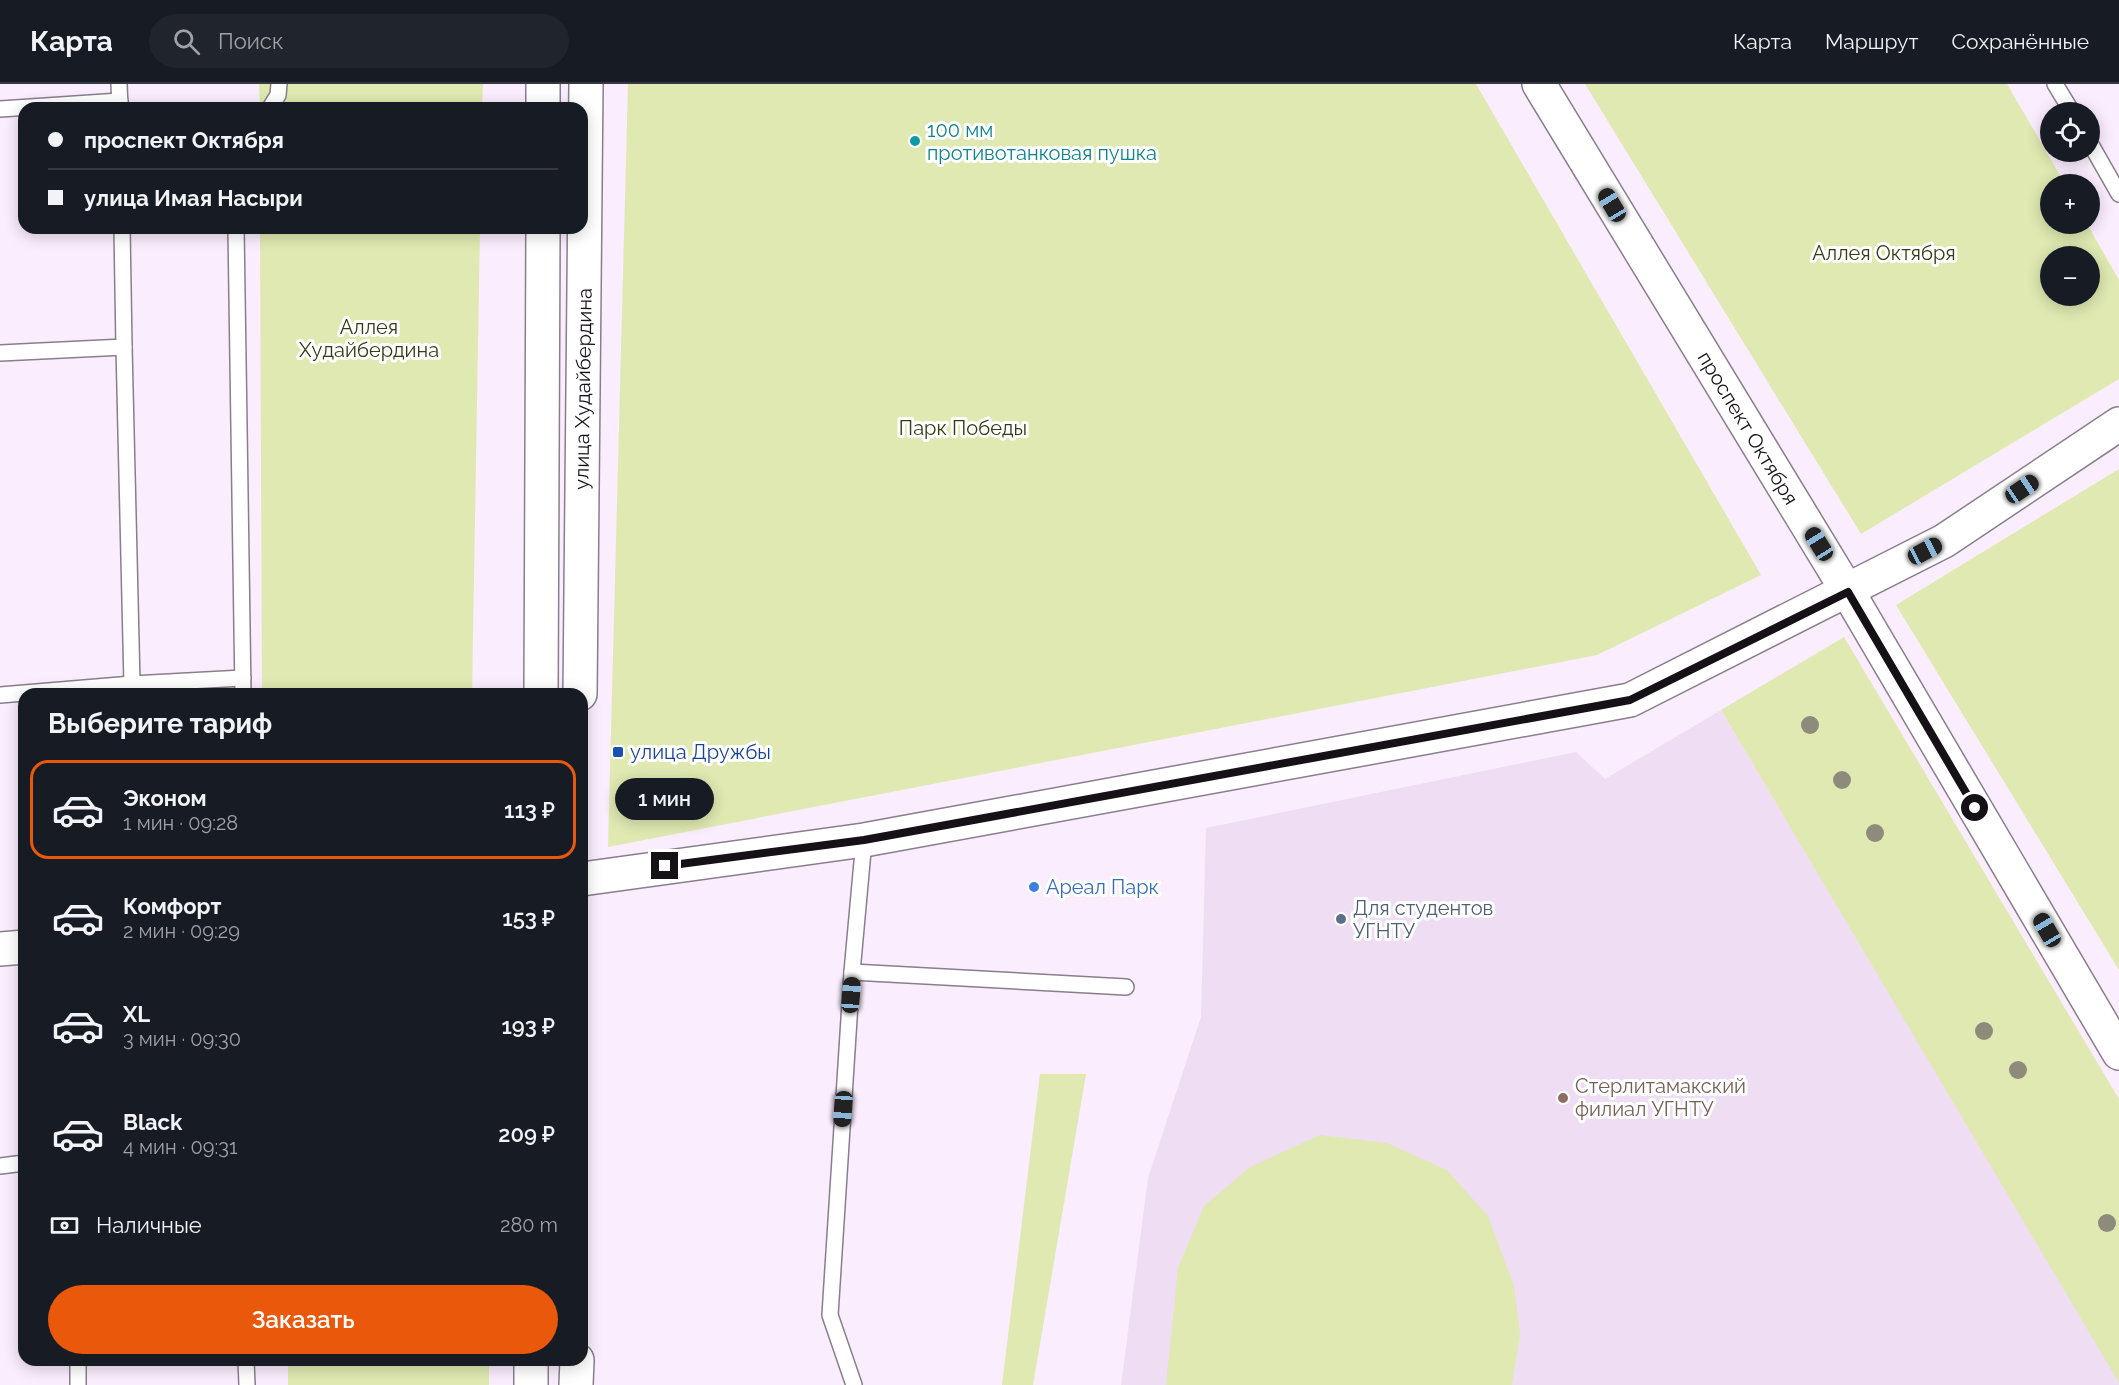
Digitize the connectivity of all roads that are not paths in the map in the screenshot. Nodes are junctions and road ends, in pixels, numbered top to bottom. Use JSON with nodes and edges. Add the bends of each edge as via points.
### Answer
{"nodes":[{"id":1,"x":119,"y":84,"type":"edge"},
{"id":2,"x":279,"y":84,"type":"edge"},
{"id":3,"x":543,"y":84,"type":"edge"},
{"id":4,"x":586,"y":84,"type":"edge"},
{"id":5,"x":1539,"y":84,"type":"edge"},
{"id":6,"x":2055,"y":84,"type":"edge"},
{"id":7,"x":120,"y":102,"type":"edge"},
{"id":8,"x":274,"y":102,"type":"edge"},
{"id":9,"x":543,"y":102,"type":"edge"},
{"id":10,"x":586,"y":102,"type":"edge"},
{"id":11,"x":2066,"y":102,"type":"edge"},
{"id":12,"x":18,"y":109,"type":"edge"},
{"id":13,"x":0,"y":110,"type":"edge"},
{"id":14,"x":2100,"y":161,"type":"edge"},
{"id":15,"x":2119,"y":194,"type":"edge"},
{"id":16,"x":122,"y":234,"type":"edge"},
{"id":17,"x":236,"y":234,"type":"edge"},
{"id":18,"x":543,"y":234,"type":"edge"},
{"id":19,"x":585,"y":234,"type":"edge"},
{"id":20,"x":124,"y":347,"type":"junction"},
{"id":21,"x":0,"y":352,"type":"edge"},
{"id":22,"x":2119,"y":424,"type":"edge"},
{"id":23,"x":1848,"y":592,"type":"junction"},
{"id":24,"x":243,"y":678,"type":"junction"},
{"id":25,"x":132,"y":684,"type":"junction"},
{"id":26,"x":79,"y":688,"type":"edge"},
{"id":27,"x":243,"y":688,"type":"edge"},
{"id":28,"x":541,"y":688,"type":"edge"},
{"id":29,"x":580,"y":688,"type":"edge"},
{"id":30,"x":18,"y":693,"type":"edge"},
{"id":31,"x":0,"y":694,"type":"edge"},
{"id":32,"x":864,"y":840,"type":"junction"},
{"id":33,"x":588,"y":878,"type":"edge"},
{"id":34,"x":18,"y":948,"type":"edge"},
{"id":35,"x":0,"y":949,"type":"edge"},
{"id":36,"x":852,"y":972,"type":"junction"},
{"id":37,"x":1126,"y":987,"type":"dead end"},
{"id":38,"x":2119,"y":1053,"type":"edge"},
{"id":39,"x":18,"y":1164,"type":"edge"},
{"id":40,"x":0,"y":1166,"type":"edge"},
{"id":41,"x":78,"y":1366,"type":"edge"},
{"id":42,"x":246,"y":1366,"type":"edge"},
{"id":43,"x":531,"y":1366,"type":"edge"},
{"id":44,"x":577,"y":1366,"type":"edge"},
{"id":45,"x":78,"y":1385,"type":"edge"},
{"id":46,"x":247,"y":1385,"type":"edge"},
{"id":47,"x":531,"y":1385,"type":"edge"},
{"id":48,"x":576,"y":1385,"type":"edge"},
{"id":49,"x":854,"y":1385,"type":"edge"}],
"edges":[{"from":1,"to":7,"type":"lane"},
{"from":2,"to":8,"type":"lane"},
{"from":3,"to":9,"type":"main road"},
{"from":4,"to":10,"type":"main road","name":"улица Худайбердина"},
{"from":5,"to":23,"type":"main road","name":"проспект Октября"},
{"from":6,"to":11,"type":"lane"},
{"from":12,"to":13,"type":"lane"},
{"from":14,"to":15,"type":"lane"},
{"from":16,"to":20,"type":"lane"},
{"from":17,"to":24,"type":"lane"},
{"from":18,"to":28,"type":"main road","name":"улица Худайбердина"},
{"from":19,"to":29,"type":"main road","name":"улица Худайбердина"},
{"from":20,"to":21,"type":"lane"},
{"from":20,"to":25,"type":"lane"},
{"from":22,"to":23,"type":"main road","via":[[1944,541]]},
{"from":23,"to":32,"type":"main road","via":[[1630,700]]},
{"from":23,"to":38,"type":"main road","name":"проспект Октября"},
{"from":24,"to":25,"type":"lane"},
{"from":24,"to":27,"type":"lane"},
{"from":25,"to":26,"type":"lane"},
{"from":30,"to":31,"type":"lane"},
{"from":32,"to":33,"type":"main road"},
{"from":32,"to":36,"type":"lane"},
{"from":34,"to":35,"type":"main road"},
{"from":36,"to":37,"type":"lane"},
{"from":36,"to":49,"type":"lane","via":[[830,1315]]},
{"from":39,"to":40,"type":"lane"},
{"from":41,"to":45,"type":"lane"},
{"from":42,"to":46,"type":"lane"},
{"from":43,"to":47,"type":"main road"},
{"from":44,"to":48,"type":"main road"}]}
